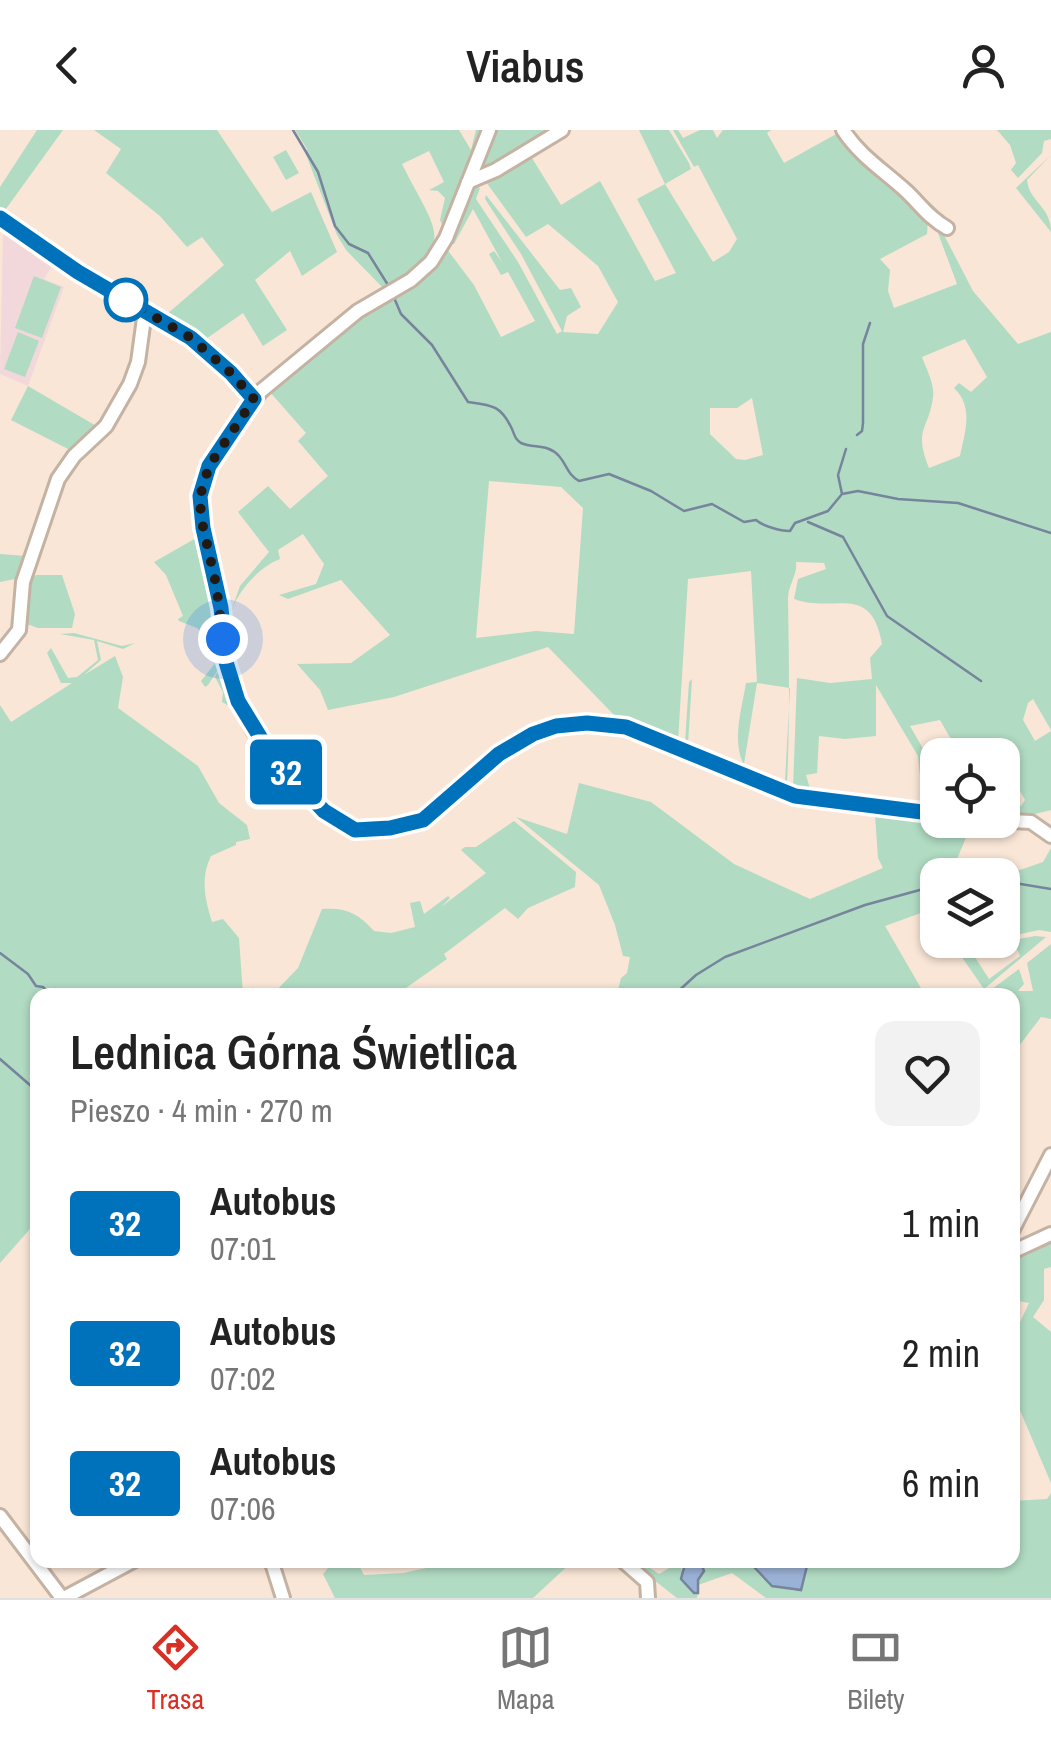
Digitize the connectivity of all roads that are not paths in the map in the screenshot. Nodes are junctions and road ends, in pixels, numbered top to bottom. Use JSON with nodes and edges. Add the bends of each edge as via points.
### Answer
{"nodes":[{"id":1,"x":489,"y":130,"type":"edge"},
{"id":2,"x":562,"y":130,"type":"edge"},
{"id":3,"x":843,"y":130,"type":"edge"},
{"id":4,"x":468,"y":182,"type":"junction"},
{"id":5,"x":0,"y":218,"type":"edge"},
{"id":6,"x":946,"y":228,"type":"dead end"},
{"id":7,"x":144,"y":311,"type":"junction"},
{"id":8,"x":254,"y":399,"type":"junction"},
{"id":9,"x":0,"y":654,"type":"edge"},
{"id":10,"x":920,"y":812,"type":"edge"},
{"id":11,"x":1020,"y":821,"type":"edge"},
{"id":12,"x":1051,"y":836,"type":"edge"},
{"id":13,"x":1051,"y":1155,"type":"edge"},
{"id":14,"x":1020,"y":1215,"type":"edge"},
{"id":15,"x":1051,"y":1234,"type":"edge"},
{"id":16,"x":1020,"y":1248,"type":"edge"},
{"id":17,"x":0,"y":1516,"type":"edge"},
{"id":18,"x":30,"y":1555,"type":"edge"},
{"id":19,"x":40,"y":1568,"type":"edge"},
{"id":20,"x":120,"y":1568,"type":"edge"},
{"id":21,"x":273,"y":1568,"type":"edge"},
{"id":22,"x":631,"y":1568,"type":"edge"},
{"id":23,"x":63,"y":1598,"type":"edge"},
{"id":24,"x":282,"y":1598,"type":"edge"},
{"id":25,"x":648,"y":1598,"type":"edge"}],
"edges":[{"from":1,"to":4,"type":"street"},
{"from":2,"to":4,"type":"street"},
{"from":3,"to":6,"type":"street","via":[[864,158]]},
{"from":4,"to":8,"type":"street","via":[[431,262],[358,311]]},
{"from":5,"to":7,"type":"street"},
{"from":7,"to":8,"type":"street","via":[[191,338]]},
{"from":7,"to":9,"type":"street","via":[[130,384],[106,426],[58,479],[23,582],[18,630]]},
{"from":8,"to":10,"type":"street","via":[[209,466],[200,496],[203,528],[238,701],[271,755],[324,811],[355,830],[423,820],[499,754],[533,734],[587,723],[626,727],[795,796]]},
{"from":11,"to":12,"type":"street"},
{"from":13,"to":14,"type":"street"},
{"from":15,"to":16,"type":"street"},
{"from":17,"to":18,"type":"street"},
{"from":19,"to":23,"type":"street"},
{"from":20,"to":23,"type":"street"},
{"from":21,"to":24,"type":"street"},
{"from":22,"to":25,"type":"street","via":[[647,1582]]}]}
